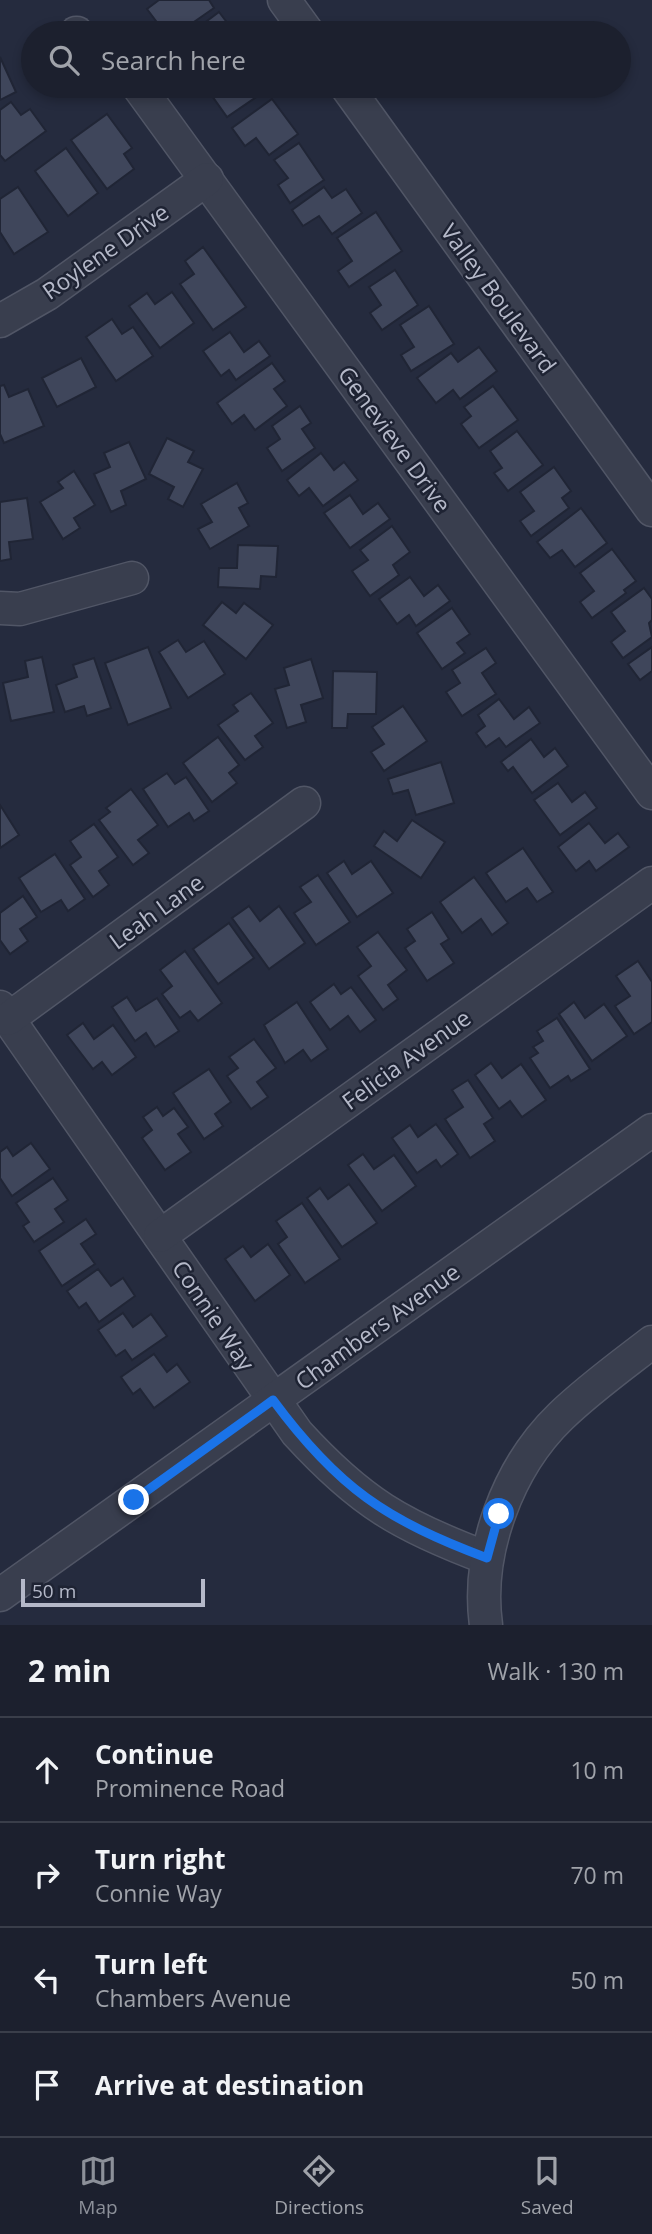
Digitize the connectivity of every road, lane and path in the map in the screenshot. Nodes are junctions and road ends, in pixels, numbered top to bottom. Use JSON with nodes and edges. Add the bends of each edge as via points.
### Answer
{"nodes":[{"id":1,"x":284,"y":0,"type":"edge"},
{"id":2,"x":299,"y":21,"type":"edge"},
{"id":3,"x":147,"y":98,"type":"edge"},
{"id":4,"x":355,"y":98,"type":"edge"},
{"id":5,"x":207,"y":179,"type":"junction"},
{"id":6,"x":0,"y":321,"type":"edge"},
{"id":7,"x":652,"y":510,"type":"edge"},
{"id":8,"x":132,"y":578,"type":"dead end"},
{"id":9,"x":0,"y":608,"type":"edge"},
{"id":10,"x":652,"y":793,"type":"edge"},
{"id":11,"x":304,"y":803,"type":"dead end"},
{"id":12,"x":652,"y":883,"type":"edge"},
{"id":13,"x":4,"y":1013,"type":"edge"},
{"id":14,"x":652,"y":1130,"type":"edge"},
{"id":15,"x":160,"y":1236,"type":"junction"},
{"id":16,"x":652,"y":1342,"type":"edge"},
{"id":17,"x":273,"y":1400,"type":"junction"},
{"id":18,"x":487,"y":1558,"type":"junction"},
{"id":19,"x":0,"y":1595,"type":"edge"},
{"id":20,"x":486,"y":1625,"type":"edge"}],
"edges":[{"from":1,"to":2,"type":"street"},
{"from":3,"to":5,"type":"street","name":"Genevieve Drive"},
{"from":4,"to":7,"type":"street","name":"Valley Boulevard"},
{"from":5,"to":6,"type":"street","name":"Roylene Drive","via":[[47,294]]},
{"from":5,"to":10,"type":"street","name":"Genevieve Drive"},
{"from":8,"to":9,"type":"street","via":[[20,609]]},
{"from":11,"to":13,"type":"street","name":"Leah Lane"},
{"from":12,"to":15,"type":"street","name":"Felicia Avenue"},
{"from":13,"to":15,"type":"street","name":"Connie Way"},
{"from":14,"to":17,"type":"street","name":"Chambers Avenue"},
{"from":15,"to":17,"type":"street","name":"Connie Way"},
{"from":16,"to":18,"type":"street","via":[[558,1418],[520,1469],[499,1514]]},
{"from":17,"to":18,"type":"street","name":"Connie Way","via":[[330,1469],[376,1507],[427,1535]]},
{"from":17,"to":19,"type":"street","name":"Chambers Avenue"},
{"from":18,"to":20,"type":"street"}]}
